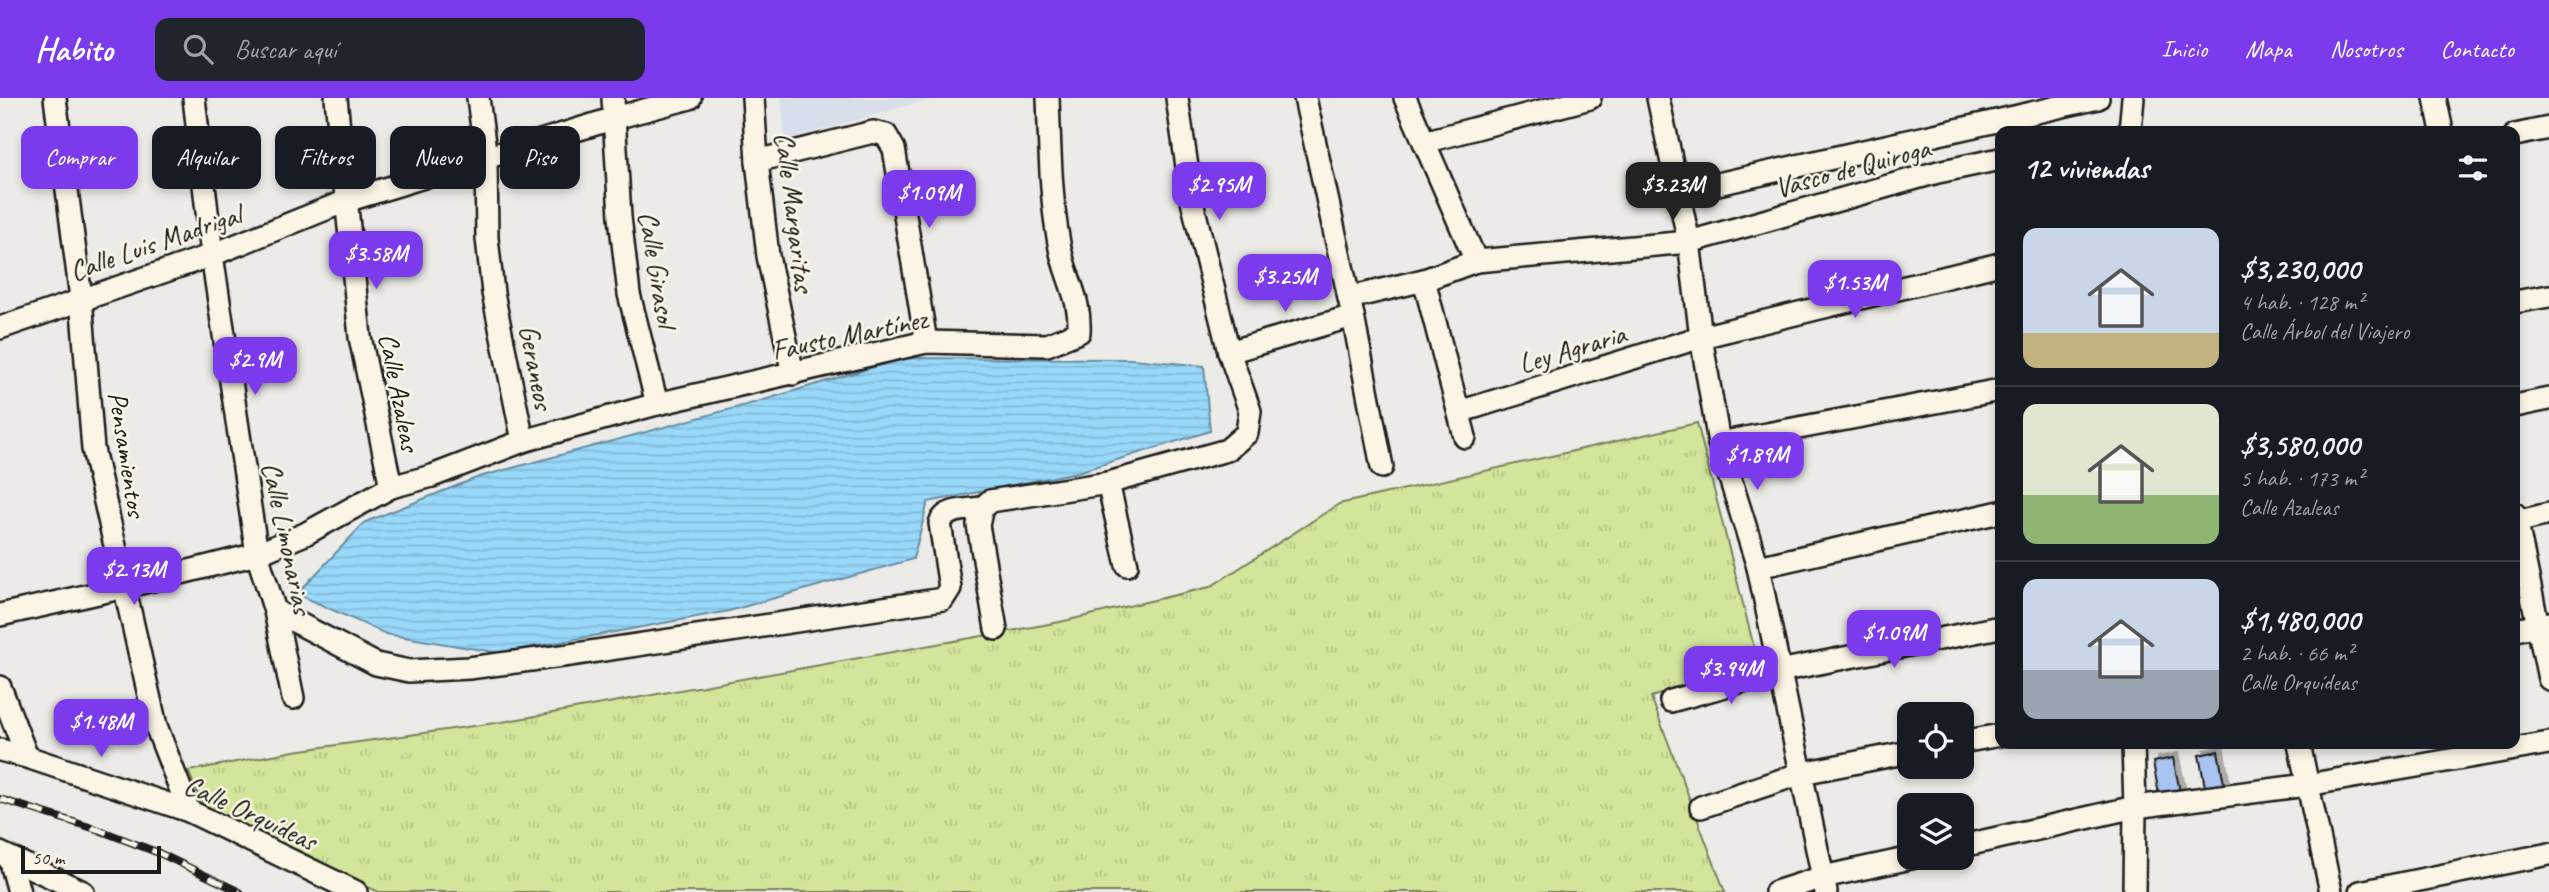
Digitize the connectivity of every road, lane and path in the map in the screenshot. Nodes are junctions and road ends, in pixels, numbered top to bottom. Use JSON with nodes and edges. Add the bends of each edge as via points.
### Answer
{"nodes":[{"id":1,"x":55,"y":98,"type":"edge"},
{"id":2,"x":194,"y":98,"type":"edge"},
{"id":3,"x":336,"y":98,"type":"edge"},
{"id":4,"x":478,"y":98,"type":"edge"},
{"id":5,"x":690,"y":98,"type":"edge"},
{"id":6,"x":753,"y":98,"type":"edge"},
{"id":7,"x":1048,"y":98,"type":"edge"},
{"id":8,"x":1177,"y":98,"type":"edge"},
{"id":9,"x":1305,"y":98,"type":"edge"},
{"id":10,"x":1405,"y":98,"type":"edge"},
{"id":11,"x":1590,"y":98,"type":"edge"},
{"id":12,"x":1658,"y":98,"type":"edge"},
{"id":13,"x":2098,"y":98,"type":"edge"},
{"id":14,"x":2133,"y":98,"type":"edge"},
{"id":15,"x":2435,"y":98,"type":"edge"},
{"id":16,"x":614,"y":108,"type":"edge"},
{"id":17,"x":482,"y":126,"type":"edge"},
{"id":18,"x":2130,"y":126,"type":"edge"},
{"id":19,"x":2441,"y":126,"type":"edge"},
{"id":20,"x":2549,"y":128,"type":"edge"},
{"id":21,"x":2520,"y":134,"type":"edge"},
{"id":22,"x":1424,"y":142,"type":"junction"},
{"id":23,"x":486,"y":158,"type":"joint"},
{"id":24,"x":1995,"y":160,"type":"edge"},
{"id":25,"x":757,"y":162,"type":"junction"},
{"id":26,"x":390,"y":187,"type":"edge"},
{"id":27,"x":1678,"y":193,"type":"junction"},
{"id":28,"x":346,"y":201,"type":"junction"},
{"id":29,"x":1689,"y":242,"type":"junction"},
{"id":30,"x":212,"y":255,"type":"junction"},
{"id":31,"x":1476,"y":261,"type":"junction"},
{"id":32,"x":1995,"y":265,"type":"edge"},
{"id":33,"x":1424,"y":280,"type":"junction"},
{"id":34,"x":2549,"y":296,"type":"edge"},
{"id":35,"x":80,"y":298,"type":"junction"},
{"id":36,"x":2520,"y":301,"type":"edge"},
{"id":37,"x":1351,"y":307,"type":"junction"},
{"id":38,"x":0,"y":328,"type":"edge"},
{"id":39,"x":1701,"y":337,"type":"junction"},
{"id":40,"x":926,"y":342,"type":"junction"},
{"id":41,"x":1229,"y":352,"type":"junction"},
{"id":42,"x":793,"y":374,"type":"junction"},
{"id":43,"x":1995,"y":391,"type":"edge"},
{"id":44,"x":2549,"y":399,"type":"edge"},
{"id":45,"x":657,"y":404,"type":"junction"},
{"id":46,"x":2520,"y":405,"type":"edge"},
{"id":47,"x":1458,"y":412,"type":"junction"},
{"id":48,"x":1465,"y":437,"type":"dead end"},
{"id":49,"x":523,"y":441,"type":"junction"},
{"id":50,"x":1719,"y":443,"type":"junction"},
{"id":51,"x":1382,"y":467,"type":"dead end"},
{"id":52,"x":1108,"y":483,"type":"junction"},
{"id":53,"x":391,"y":487,"type":"junction"},
{"id":54,"x":982,"y":508,"type":"junction"},
{"id":55,"x":1995,"y":513,"type":"edge"},
{"id":56,"x":2549,"y":514,"type":"edge"},
{"id":57,"x":2520,"y":518,"type":"edge"},
{"id":58,"x":2520,"y":537,"type":"edge"},
{"id":59,"x":257,"y":554,"type":"junction"},
{"id":60,"x":1127,"y":565,"type":"dead end"},
{"id":61,"x":1758,"y":567,"type":"junction"},
{"id":62,"x":125,"y":587,"type":"junction"},
{"id":63,"x":275,"y":611,"type":"junction"},
{"id":64,"x":0,"y":615,"type":"edge"},
{"id":65,"x":2544,"y":624,"type":"edge"},
{"id":66,"x":1995,"y":628,"type":"edge"},
{"id":67,"x":996,"y":629,"type":"dead end"},
{"id":68,"x":2520,"y":629,"type":"edge"},
{"id":69,"x":1779,"y":671,"type":"junction"},
{"id":70,"x":2549,"y":679,"type":"edge"},
{"id":71,"x":0,"y":687,"type":"edge"},
{"id":72,"x":293,"y":698,"type":"dead end"},
{"id":73,"x":1671,"y":701,"type":"dead end"},
{"id":74,"x":1995,"y":736,"type":"edge"},
{"id":75,"x":1974,"y":740,"type":"edge"},
{"id":76,"x":2549,"y":743,"type":"edge"},
{"id":77,"x":2520,"y":748,"type":"edge"},
{"id":78,"x":2133,"y":749,"type":"edge"},
{"id":79,"x":2300,"y":749,"type":"edge"},
{"id":80,"x":2514,"y":749,"type":"edge"},
{"id":81,"x":0,"y":751,"type":"edge"},
{"id":82,"x":1897,"y":754,"type":"edge"},
{"id":83,"x":27,"y":757,"type":"junction"},
{"id":84,"x":1802,"y":773,"type":"junction"},
{"id":85,"x":2307,"y":785,"type":"junction"},
{"id":86,"x":1701,"y":807,"type":"dead end"},
{"id":87,"x":2135,"y":807,"type":"junction"},
{"id":88,"x":189,"y":811,"type":"junction"},
{"id":89,"x":1974,"y":843,"type":"edge"},
{"id":90,"x":2549,"y":854,"type":"edge"},
{"id":91,"x":5,"y":856,"type":"edge"},
{"id":92,"x":1897,"y":862,"type":"edge"},
{"id":93,"x":1824,"y":885,"type":"edge"},
{"id":94,"x":19,"y":892,"type":"edge"},
{"id":95,"x":83,"y":892,"type":"edge"},
{"id":96,"x":356,"y":892,"type":"edge"},
{"id":97,"x":1776,"y":892,"type":"edge"},
{"id":98,"x":2134,"y":892,"type":"edge"},
{"id":99,"x":2331,"y":892,"type":"edge"},
{"id":100,"x":2360,"y":892,"type":"edge"}],
"edges":[{"from":1,"to":35,"type":"street","name":"Pensamientos"},
{"from":2,"to":30,"type":"street","name":"Calle Limonarias"},
{"from":3,"to":28,"type":"street","name":"Calle Azaleas"},
{"from":4,"to":17,"type":"street","name":"Geraneos"},
{"from":5,"to":16,"type":"street","name":"Calle Luis Madrigal"},
{"from":6,"to":25,"type":"street","name":"Calle Margaritas"},
{"from":7,"to":40,"type":"street","name":"Fausto Martínez","via":[[1059,246],[1080,312],[1079,332],[1047,345]]},
{"from":8,"to":41,"type":"street","via":[[1192,201]]},
{"from":9,"to":37,"type":"street"},
{"from":10,"to":22,"type":"street"},
{"from":11,"to":22,"type":"street"},
{"from":12,"to":27,"type":"street"},
{"from":13,"to":27,"type":"street"},
{"from":14,"to":18,"type":"street"},
{"from":15,"to":19,"type":"street"},
{"from":16,"to":23,"type":"street","name":"Calle Luis Madrigal"},
{"from":16,"to":45,"type":"street","name":"Calle Girasol","via":[[629,294]]},
{"from":20,"to":21,"type":"street"},
{"from":22,"to":31,"type":"street"},
{"from":23,"to":49,"type":"street","name":"Geraneos","via":[[493,293]]},
{"from":24,"to":29,"type":"street","name":"Vasco de Quiroga"},
{"from":25,"to":40,"type":"street","via":[[873,132],[886,135],[894,149]]},
{"from":25,"to":42,"type":"street","name":"Calle Margaritas","via":[[768,256]]},
{"from":26,"to":28,"type":"street","name":"Calle Luis Madrigal"},
{"from":27,"to":29,"type":"street"},
{"from":28,"to":30,"type":"street","name":"Calle Luis Madrigal"},
{"from":28,"to":53,"type":"street","name":"Calle Azaleas","via":[[360,337]]},
{"from":29,"to":31,"type":"street","name":"Vasco de Quiroga"},
{"from":29,"to":39,"type":"street"},
{"from":30,"to":35,"type":"street","name":"Calle Luis Madrigal"},
{"from":30,"to":59,"type":"street","name":"Calle Limonarias"},
{"from":31,"to":33,"type":"street","name":"Vasco de Quiroga"},
{"from":32,"to":39,"type":"street","name":"Ley Agraria"},
{"from":33,"to":37,"type":"street","name":"Vasco de Quiroga"},
{"from":33,"to":47,"type":"street"},
{"from":34,"to":36,"type":"street"},
{"from":35,"to":38,"type":"street","name":"Calle Luis Madrigal"},
{"from":35,"to":62,"type":"street","name":"Pensamientos","via":[[93,449]]},
{"from":37,"to":41,"type":"street","name":"Vasco de Quiroga"},
{"from":37,"to":51,"type":"street"},
{"from":39,"to":47,"type":"street","name":"Ley Agraria"},
{"from":39,"to":50,"type":"street"},
{"from":40,"to":42,"type":"street","name":"Fausto Martínez"},
{"from":41,"to":52,"type":"street","via":[[1250,411],[1247,433],[1227,450]]},
{"from":42,"to":45,"type":"street","name":"Fausto Martínez"},
{"from":43,"to":50,"type":"street"},
{"from":44,"to":46,"type":"street"},
{"from":45,"to":49,"type":"street","name":"Fausto Martínez"},
{"from":47,"to":48,"type":"street"},
{"from":49,"to":53,"type":"street","name":"Geraneos"},
{"from":50,"to":61,"type":"street"},
{"from":52,"to":54,"type":"street","via":[[990,501]]},
{"from":52,"to":60,"type":"street"},
{"from":53,"to":59,"type":"street","name":"Geraneos","via":[[305,534]]},
{"from":54,"to":63,"type":"street","via":[[943,516],[940,523],[950,588],[943,599],[570,655],[409,671],[376,664]]},
{"from":54,"to":67,"type":"street","via":[[978,525]]},
{"from":55,"to":61,"type":"street"},
{"from":56,"to":57,"type":"street"},
{"from":58,"to":65,"type":"street"},
{"from":59,"to":62,"type":"street","name":"Geraneos"},
{"from":59,"to":63,"type":"street","name":"Calle Limonarias"},
{"from":61,"to":69,"type":"street"},
{"from":62,"to":64,"type":"street","name":"Geraneos"},
{"from":62,"to":88,"type":"street","name":"Pensamientos","via":[[156,726]]},
{"from":63,"to":72,"type":"street","name":"Calle Limonarias"},
{"from":65,"to":68,"type":"street"},
{"from":65,"to":70,"type":"street"},
{"from":66,"to":69,"type":"street"},
{"from":69,"to":73,"type":"street"},
{"from":69,"to":84,"type":"street"},
{"from":71,"to":83,"type":"street"},
{"from":74,"to":75,"type":"street"},
{"from":76,"to":77,"type":"street"},
{"from":78,"to":87,"type":"street"},
{"from":79,"to":85,"type":"street"},
{"from":80,"to":85,"type":"street"},
{"from":81,"to":83,"type":"street","name":"Calle Orquídeas"},
{"from":82,"to":84,"type":"street"},
{"from":83,"to":88,"type":"street","name":"Calle Orquídeas"},
{"from":84,"to":86,"type":"street"},
{"from":84,"to":93,"type":"street"},
{"from":85,"to":87,"type":"street"},
{"from":85,"to":99,"type":"street"},
{"from":87,"to":89,"type":"street"},
{"from":87,"to":98,"type":"street"},
{"from":88,"to":96,"type":"street","name":"Calle Orquídeas"},
{"from":90,"to":100,"type":"street"},
{"from":91,"to":94,"type":"street"},
{"from":91,"to":95,"type":"street"},
{"from":92,"to":93,"type":"street"},
{"from":93,"to":97,"type":"street"}]}
